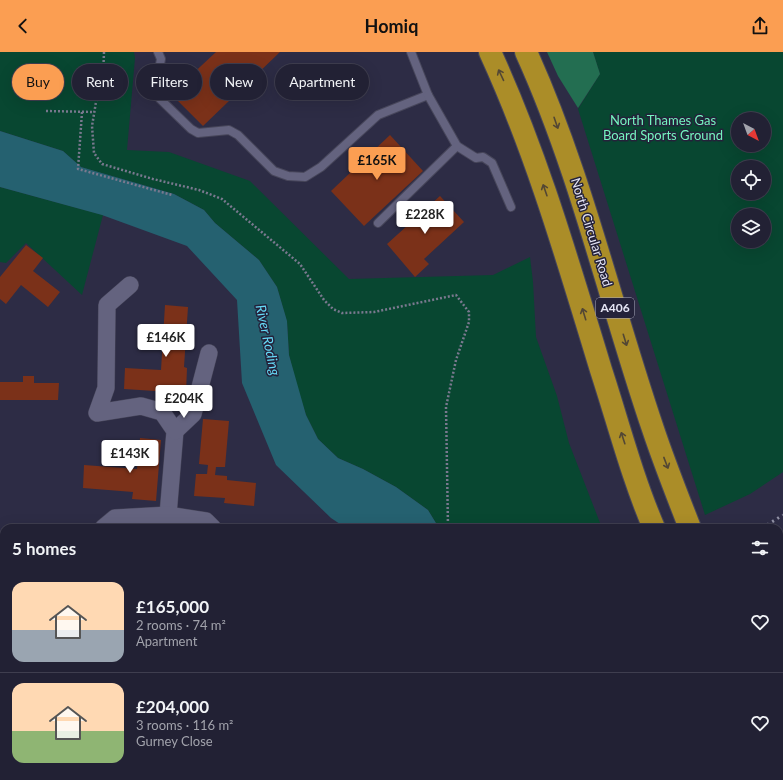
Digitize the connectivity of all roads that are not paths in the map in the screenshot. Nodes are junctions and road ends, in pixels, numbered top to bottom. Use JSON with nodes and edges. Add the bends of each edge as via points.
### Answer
{"nodes":[{"id":1,"x":158,"y":52,"type":"edge"},
{"id":2,"x":411,"y":52,"type":"edge"},
{"id":3,"x":490,"y":52,"type":"edge"},
{"id":4,"x":526,"y":52,"type":"edge"},
{"id":5,"x":428,"y":95,"type":"junction"},
{"id":6,"x":457,"y":146,"type":"junction"},
{"id":7,"x":511,"y":207,"type":"dead end"},
{"id":8,"x":378,"y":223,"type":"dead end"},
{"id":9,"x":130,"y":285,"type":"dead end"},
{"id":10,"x":209,"y":354,"type":"dead end"},
{"id":11,"x":175,"y":431,"type":"junction"},
{"id":12,"x":168,"y":515,"type":"junction"},
{"id":13,"x":108,"y":524,"type":"edge"},
{"id":14,"x":209,"y":524,"type":"edge"},
{"id":15,"x":653,"y":524,"type":"edge"},
{"id":16,"x":689,"y":524,"type":"edge"}],
"edges":[{"from":1,"to":5,"type":"lane","via":[[161,59],[157,80],[160,99],[190,129],[198,133],[229,130],[238,135],[274,170],[288,176],[305,177],[321,167],[378,115]]},
{"from":2,"to":5,"type":"lane"},
{"from":15,"to":3,"type":"highway","number":"A406","one_way":true,"via":[[548,201],[512,99]]},
{"from":4,"to":16,"type":"highway","name":"North Circular Road","number":"A406","one_way":true,"via":[[542,87],[577,183],[653,428]]},
{"from":5,"to":6,"type":"lane"},
{"from":6,"to":7,"type":"lane","via":[[476,158],[483,157],[492,163]]},
{"from":6,"to":8,"type":"lane"},
{"from":9,"to":11,"type":"street","via":[[107,305],[106,388],[97,413],[141,406],[162,412]]},
{"from":10,"to":11,"type":"street","via":[[193,414]]},
{"from":11,"to":12,"type":"street"},
{"from":12,"to":13,"type":"street","via":[[116,518]]},
{"from":12,"to":14,"type":"street","via":[[206,521]]}]}
